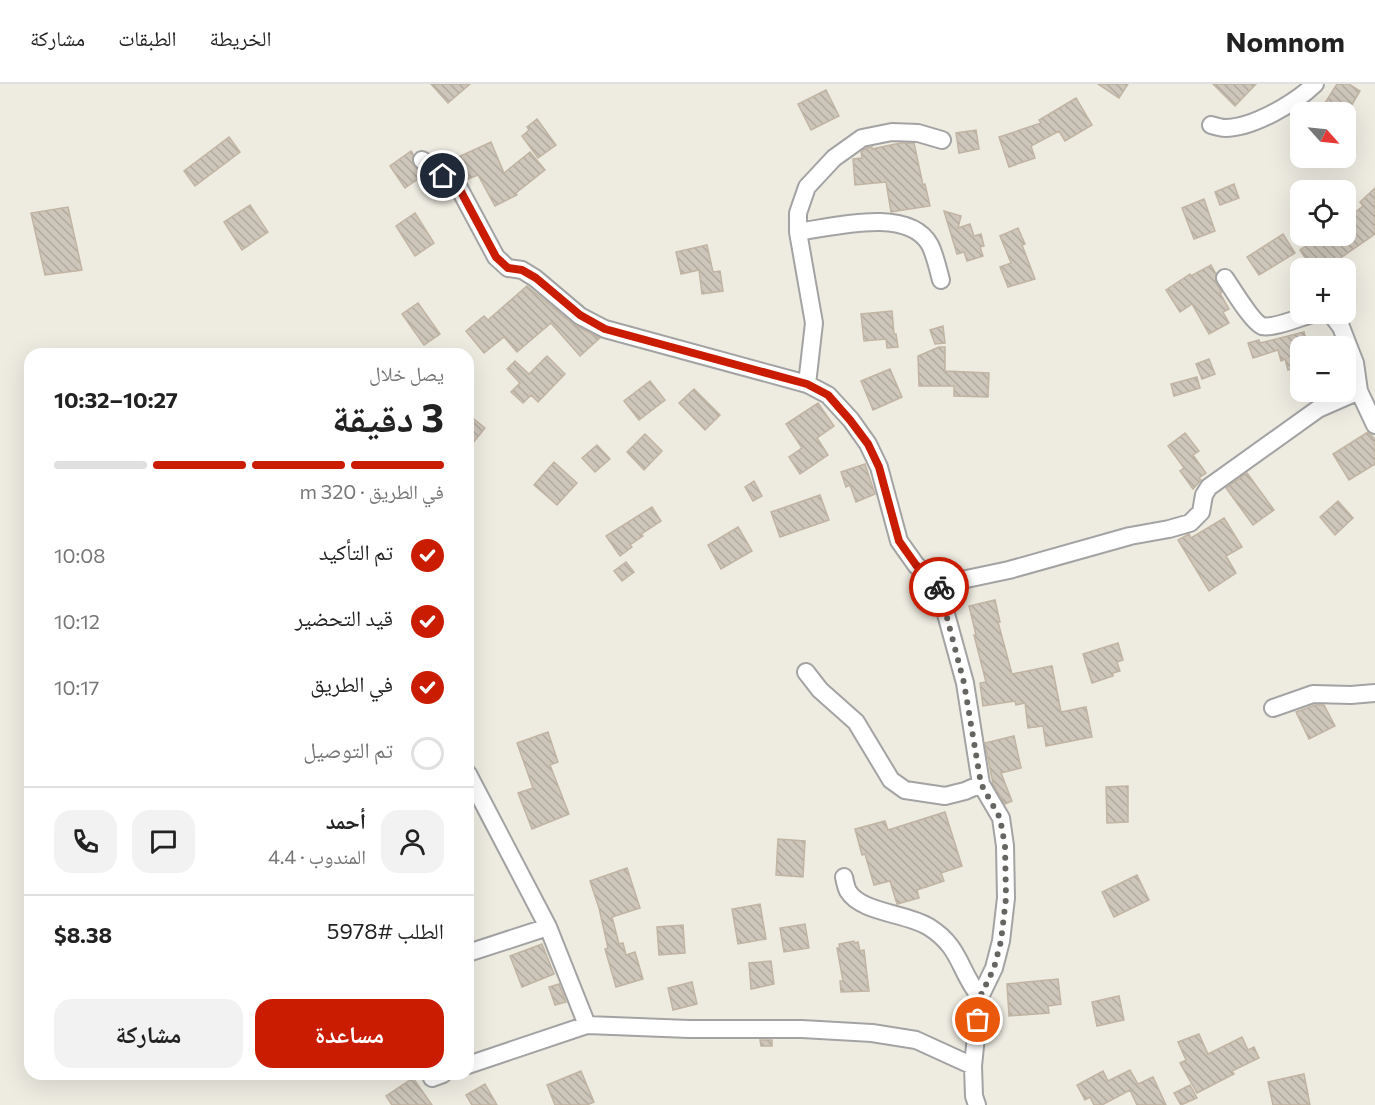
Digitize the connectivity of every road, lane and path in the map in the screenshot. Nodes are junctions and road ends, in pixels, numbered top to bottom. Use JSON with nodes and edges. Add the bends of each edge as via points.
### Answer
{"nodes":[{"id":1,"x":1315,"y":84,"type":"edge"},
{"id":2,"x":1211,"y":125,"type":"dead end"},
{"id":3,"x":942,"y":140,"type":"dead end"},
{"id":4,"x":422,"y":160,"type":"dead end"},
{"id":5,"x":798,"y":232,"type":"junction"},
{"id":6,"x":1225,"y":278,"type":"dead end"},
{"id":7,"x":942,"y":280,"type":"dead end"},
{"id":8,"x":1290,"y":321,"type":"edge"},
{"id":9,"x":1338,"y":324,"type":"edge"},
{"id":10,"x":807,"y":384,"type":"junction"},
{"id":11,"x":1359,"y":391,"type":"junction"},
{"id":12,"x":1375,"y":424,"type":"edge"},
{"id":13,"x":938,"y":585,"type":"junction"},
{"id":14,"x":806,"y":672,"type":"dead end"},
{"id":15,"x":1375,"y":693,"type":"edge"},
{"id":16,"x":1273,"y":708,"type":"dead end"},
{"id":17,"x":981,"y":784,"type":"junction"},
{"id":18,"x":474,"y":785,"type":"edge"},
{"id":19,"x":844,"y":878,"type":"dead end"},
{"id":20,"x":548,"y":927,"type":"junction"},
{"id":21,"x":474,"y":951,"type":"edge"},
{"id":22,"x":980,"y":997,"type":"junction"},
{"id":23,"x":587,"y":1024,"type":"junction"},
{"id":24,"x":474,"y":1063,"type":"edge"},
{"id":25,"x":973,"y":1066,"type":"junction"},
{"id":26,"x":977,"y":1105,"type":"edge"}],
"edges":[{"from":1,"to":2,"type":"street","via":[[1282,108],[1249,124],[1225,128]]},
{"from":3,"to":5,"type":"street","via":[[918,133],[892,132],[862,138],[834,158],[807,187],[798,213]]},
{"from":4,"to":10,"type":"street","via":[[459,188],[496,257],[508,268],[536,278],[580,315],[605,329]]},
{"from":5,"to":7,"type":"street","via":[[885,221],[901,224],[919,231],[929,244]]},
{"from":5,"to":10,"type":"street","via":[[814,323]]},
{"from":6,"to":8,"type":"street","via":[[1262,326]]},
{"from":9,"to":11,"type":"street","via":[[1355,363]]},
{"from":10,"to":13,"type":"street","via":[[828,395],[868,444],[879,467],[899,541],[916,565]]},
{"from":11,"to":12,"type":"street"},
{"from":11,"to":13,"type":"street","via":[[1318,409],[1209,487],[1201,512],[1190,522]]},
{"from":13,"to":17,"type":"street","via":[[964,683]]},
{"from":14,"to":17,"type":"street","via":[[856,722],[891,780],[905,790],[945,796]]},
{"from":15,"to":16,"type":"street","via":[[1313,694]]},
{"from":17,"to":22,"type":"street","via":[[1000,818],[1006,898],[994,968]]},
{"from":18,"to":20,"type":"street"},
{"from":19,"to":22,"type":"street","via":[[849,892],[866,905],[913,919],[943,938],[956,952]]},
{"from":20,"to":21,"type":"street"},
{"from":20,"to":23,"type":"street"},
{"from":22,"to":25,"type":"street"},
{"from":23,"to":24,"type":"street"},
{"from":23,"to":25,"type":"street","via":[[872,1033],[916,1040]]},
{"from":25,"to":26,"type":"street"}]}
